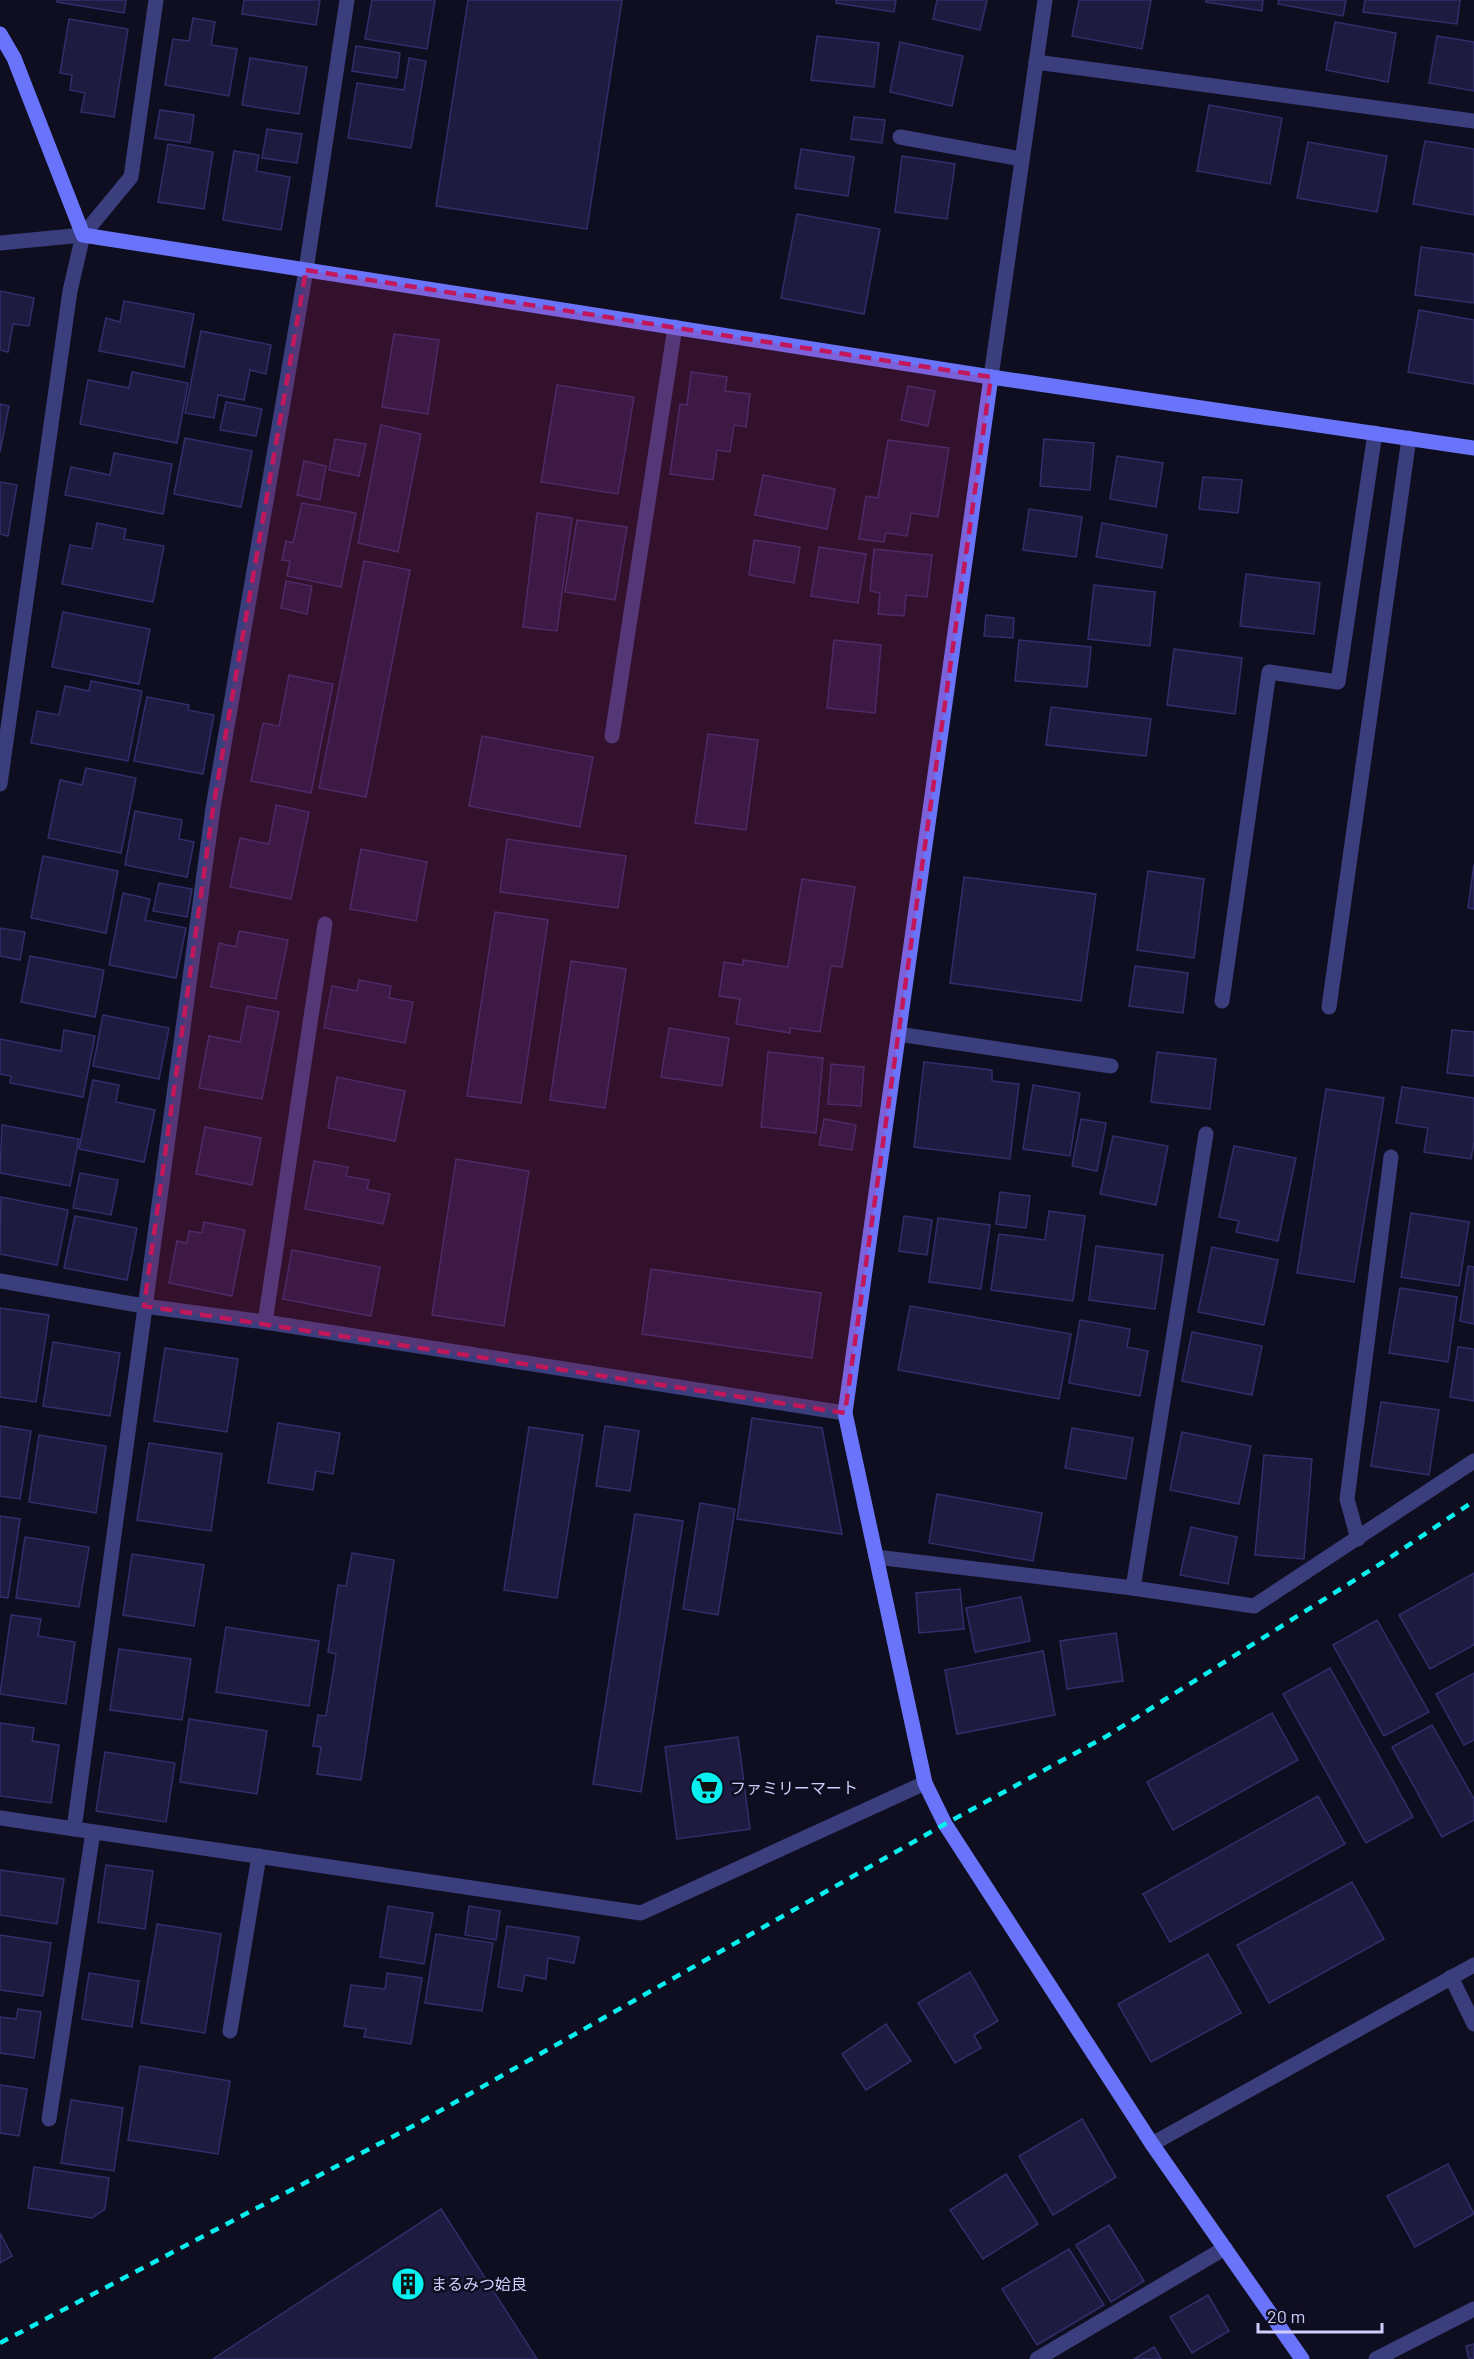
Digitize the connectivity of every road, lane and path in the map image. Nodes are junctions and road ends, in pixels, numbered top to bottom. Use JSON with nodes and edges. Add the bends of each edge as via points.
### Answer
{"nodes":[{"id":1,"x":156,"y":0,"type":"edge"},
{"id":2,"x":347,"y":0,"type":"edge"},
{"id":3,"x":1045,"y":0,"type":"edge"},
{"id":4,"x":0,"y":34,"type":"edge"},
{"id":5,"x":1036,"y":62,"type":"junction"},
{"id":6,"x":1474,"y":121,"type":"edge"},
{"id":7,"x":900,"y":137,"type":"dead end"},
{"id":8,"x":1022,"y":159,"type":"junction"},
{"id":9,"x":83,"y":235,"type":"junction"},
{"id":10,"x":0,"y":243,"type":"edge"},
{"id":11,"x":306,"y":270,"type":"junction"},
{"id":12,"x":675,"y":327,"type":"junction"},
{"id":13,"x":991,"y":377,"type":"junction"},
{"id":14,"x":1375,"y":433,"type":"junction"},
{"id":15,"x":1409,"y":438,"type":"junction"},
{"id":16,"x":1474,"y":448,"type":"edge"},
{"id":17,"x":612,"y":736,"type":"dead end"},
{"id":18,"x":0,"y":784,"type":"edge"},
{"id":19,"x":325,"y":924,"type":"dead end"},
{"id":20,"x":1222,"y":1001,"type":"dead end"},
{"id":21,"x":1329,"y":1007,"type":"dead end"},
{"id":22,"x":898,"y":1034,"type":"junction"},
{"id":23,"x":1111,"y":1066,"type":"dead end"},
{"id":24,"x":1206,"y":1134,"type":"dead end"},
{"id":25,"x":1390,"y":1157,"type":"dead end"},
{"id":26,"x":0,"y":1281,"type":"edge"},
{"id":27,"x":144,"y":1306,"type":"junction"},
{"id":28,"x":266,"y":1322,"type":"junction"},
{"id":29,"x":845,"y":1413,"type":"junction"},
{"id":30,"x":1474,"y":1461,"type":"edge"},
{"id":31,"x":1358,"y":1539,"type":"junction"},
{"id":32,"x":876,"y":1557,"type":"junction"},
{"id":33,"x":1133,"y":1588,"type":"junction"},
{"id":34,"x":925,"y":1783,"type":"junction"},
{"id":35,"x":0,"y":1818,"type":"edge"},
{"id":36,"x":74,"y":1829,"type":"junction"},
{"id":37,"x":93,"y":1832,"type":"junction"},
{"id":38,"x":259,"y":1856,"type":"junction"},
{"id":39,"x":1474,"y":1965,"type":"edge"},
{"id":40,"x":1451,"y":1977,"type":"junction"},
{"id":41,"x":1474,"y":2024,"type":"edge"},
{"id":42,"x":230,"y":2031,"type":"dead end"},
{"id":43,"x":49,"y":2119,"type":"dead end"},
{"id":44,"x":1152,"y":2144,"type":"junction"},
{"id":45,"x":1226,"y":2248,"type":"junction"},
{"id":46,"x":1474,"y":2309,"type":"edge"},
{"id":47,"x":1037,"y":2359,"type":"edge"},
{"id":48,"x":1302,"y":2359,"type":"edge"},
{"id":49,"x":1376,"y":2359,"type":"edge"}],
"edges":[{"from":1,"to":9,"type":"street","via":[[131,177]]},
{"from":2,"to":11,"type":"street"},
{"from":3,"to":5,"type":"street"},
{"from":4,"to":9,"type":"street","via":[[14,58]]},
{"from":5,"to":6,"type":"street"},
{"from":5,"to":8,"type":"street"},
{"from":7,"to":8,"type":"street"},
{"from":8,"to":13,"type":"street"},
{"from":9,"to":10,"type":"street"},
{"from":9,"to":11,"type":"street"},
{"from":9,"to":18,"type":"street","via":[[70,291]]},
{"from":11,"to":12,"type":"street"},
{"from":11,"to":27,"type":"street","via":[[213,808]]},
{"from":12,"to":13,"type":"street"},
{"from":12,"to":17,"type":"street"},
{"from":13,"to":14,"type":"street"},
{"from":13,"to":22,"type":"street"},
{"from":14,"to":15,"type":"street"},
{"from":14,"to":20,"type":"street","via":[[1338,682],[1269,672]]},
{"from":15,"to":16,"type":"street"},
{"from":15,"to":21,"type":"street"},
{"from":19,"to":28,"type":"street"},
{"from":22,"to":23,"type":"street"},
{"from":22,"to":29,"type":"street"},
{"from":24,"to":33,"type":"street"},
{"from":25,"to":31,"type":"street","via":[[1347,1499]]},
{"from":26,"to":27,"type":"street"},
{"from":27,"to":28,"type":"street"},
{"from":27,"to":36,"type":"street"},
{"from":28,"to":29,"type":"street"},
{"from":29,"to":32,"type":"street"},
{"from":30,"to":31,"type":"street"},
{"from":31,"to":33,"type":"street","via":[[1254,1606]]},
{"from":32,"to":33,"type":"street"},
{"from":32,"to":34,"type":"street"},
{"from":34,"to":38,"type":"street","via":[[641,1913]]},
{"from":34,"to":44,"type":"street","via":[[945,1824]]},
{"from":35,"to":36,"type":"street"},
{"from":36,"to":37,"type":"street"},
{"from":37,"to":38,"type":"street"},
{"from":37,"to":43,"type":"street"},
{"from":38,"to":42,"type":"street"},
{"from":39,"to":40,"type":"street"},
{"from":40,"to":41,"type":"street"},
{"from":40,"to":44,"type":"street"},
{"from":44,"to":45,"type":"street"},
{"from":45,"to":47,"type":"street"},
{"from":45,"to":48,"type":"street"},
{"from":46,"to":49,"type":"street"}]}
